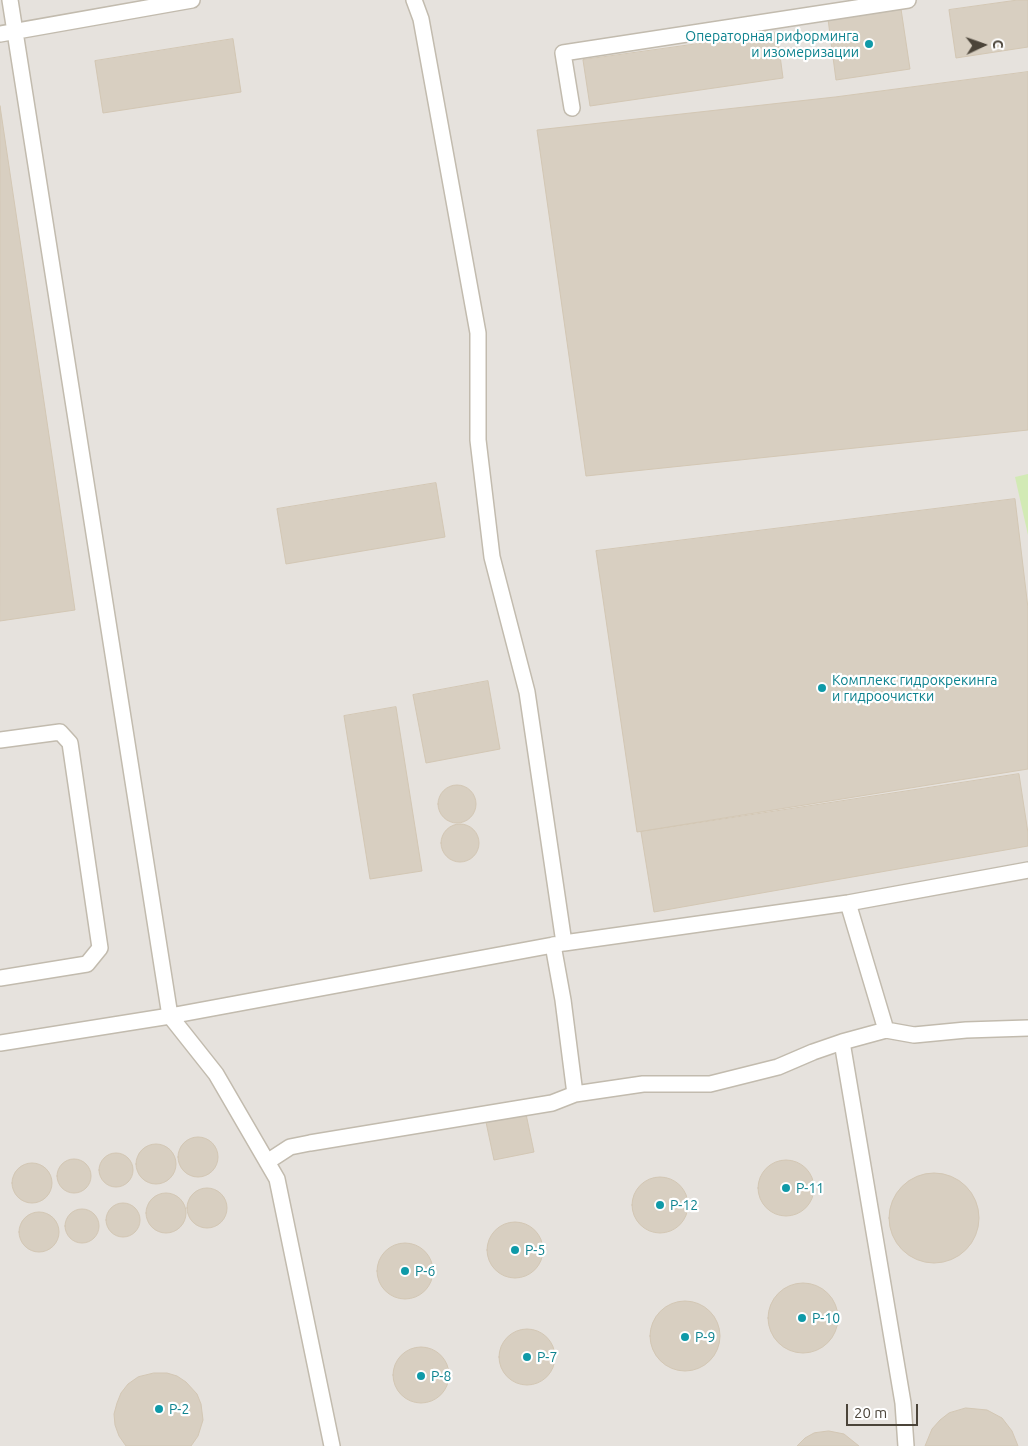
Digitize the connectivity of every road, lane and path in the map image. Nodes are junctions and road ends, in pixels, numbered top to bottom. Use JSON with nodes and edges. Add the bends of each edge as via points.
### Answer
{"nodes":[{"id":1,"x":10,"y":0,"type":"edge"},
{"id":2,"x":192,"y":0,"type":"edge"},
{"id":3,"x":414,"y":0,"type":"edge"},
{"id":4,"x":908,"y":0,"type":"edge"},
{"id":5,"x":7,"y":33,"type":"edge"},
{"id":6,"x":572,"y":108,"type":"dead end"},
{"id":7,"x":0,"y":740,"type":"edge"},
{"id":8,"x":1028,"y":870,"type":"edge"},
{"id":9,"x":848,"y":903,"type":"junction"},
{"id":10,"x":559,"y":944,"type":"junction"},
{"id":11,"x":0,"y":978,"type":"edge"},
{"id":12,"x":170,"y":1016,"type":"junction"},
{"id":13,"x":1028,"y":1028,"type":"edge"},
{"id":14,"x":886,"y":1030,"type":"junction"},
{"id":15,"x":842,"y":1042,"type":"junction"},
{"id":16,"x":0,"y":1043,"type":"edge"},
{"id":17,"x":575,"y":1094,"type":"junction"},
{"id":18,"x":267,"y":1162,"type":"junction"},
{"id":19,"x":332,"y":1446,"type":"edge"},
{"id":20,"x":906,"y":1446,"type":"edge"}],
"edges":[{"from":1,"to":5,"type":"lane"},
{"from":2,"to":5,"type":"lane"},
{"from":3,"to":10,"type":"lane","via":[[421,19],[478,333],[478,440],[492,557],[527,692]]},
{"from":4,"to":6,"type":"lane","via":[[564,53]]},
{"from":5,"to":12,"type":"lane"},
{"from":7,"to":11,"type":"lane","via":[[60,732],[70,743],[100,948],[87,964]]},
{"from":8,"to":9,"type":"lane"},
{"from":9,"to":10,"type":"lane"},
{"from":9,"to":14,"type":"lane"},
{"from":10,"to":12,"type":"lane"},
{"from":10,"to":17,"type":"lane"},
{"from":12,"to":16,"type":"lane"},
{"from":12,"to":18,"type":"lane","via":[[216,1074]]},
{"from":13,"to":14,"type":"lane","via":[[914,1035]]},
{"from":14,"to":15,"type":"lane"},
{"from":15,"to":17,"type":"lane","via":[[778,1067],[710,1084],[642,1084]]},
{"from":15,"to":20,"type":"lane","via":[[903,1403]]},
{"from":17,"to":18,"type":"lane","via":[[552,1103],[310,1142],[290,1147]]},
{"from":18,"to":19,"type":"lane","via":[[277,1179]]}]}
